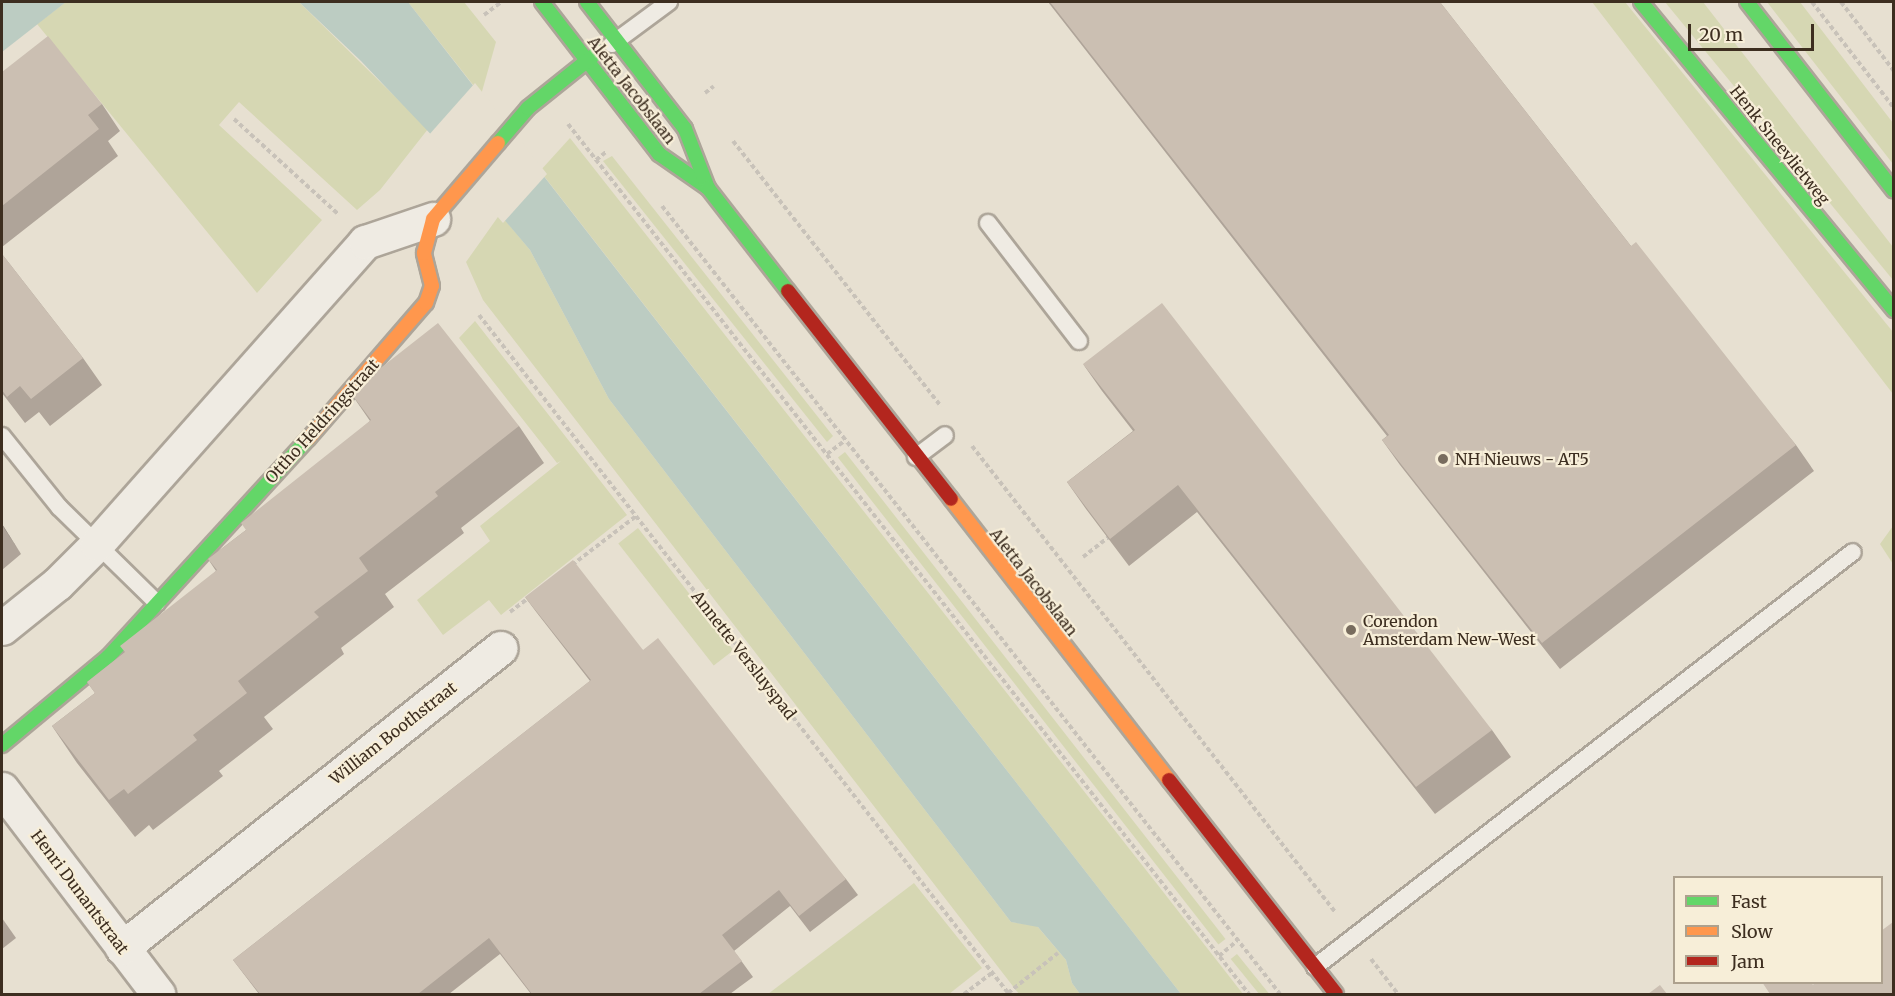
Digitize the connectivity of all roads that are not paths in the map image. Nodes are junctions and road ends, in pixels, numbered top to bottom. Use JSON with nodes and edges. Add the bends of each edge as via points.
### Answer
{"nodes":[{"id":1,"x":542,"y":2,"type":"edge"},
{"id":2,"x":587,"y":2,"type":"edge"},
{"id":3,"x":669,"y":2,"type":"edge"},
{"id":4,"x":1641,"y":2,"type":"edge"},
{"id":5,"x":1746,"y":2,"type":"edge"},
{"id":6,"x":617,"y":40,"type":"junction"},
{"id":7,"x":593,"y":57,"type":"junction"},
{"id":8,"x":708,"y":188,"type":"junction"},
{"id":9,"x":1893,"y":191,"type":"edge"},
{"id":10,"x":442,"y":208,"type":"junction"},
{"id":11,"x":988,"y":223,"type":"dead end"},
{"id":12,"x":1893,"y":310,"type":"edge"},
{"id":13,"x":1079,"y":341,"type":"dead end"},
{"id":14,"x":945,"y":435,"type":"dead end"},
{"id":15,"x":2,"y":436,"type":"edge"},
{"id":16,"x":916,"y":457,"type":"junction"},
{"id":17,"x":97,"y":544,"type":"junction"},
{"id":18,"x":1853,"y":552,"type":"dead end"},
{"id":19,"x":157,"y":603,"type":"junction"},
{"id":20,"x":2,"y":628,"type":"edge"},
{"id":21,"x":500,"y":648,"type":"road end"},
{"id":22,"x":2,"y":745,"type":"edge"},
{"id":23,"x":2,"y":789,"type":"edge"},
{"id":24,"x":122,"y":948,"type":"junction"},
{"id":25,"x":1315,"y":967,"type":"junction"},
{"id":26,"x":158,"y":994,"type":"edge"},
{"id":27,"x":1336,"y":994,"type":"edge"}],
"edges":[{"from":1,"to":7,"type":"street","name":"Aletta Jacobslaan"},
{"from":2,"to":6,"type":"street","name":"Aletta Jacobslaan"},
{"from":3,"to":6,"type":"lane"},
{"from":4,"to":12,"type":"street","name":"Henk Sneevlietweg"},
{"from":5,"to":9,"type":"street"},
{"from":6,"to":7,"type":"lane"},
{"from":6,"to":8,"type":"street","name":"Aletta Jacobslaan","via":[[685,129]]},
{"from":7,"to":8,"type":"street","name":"Aletta Jacobslaan","via":[[659,154]]},
{"from":7,"to":10,"type":"street","name":"Ottho Heldringstraat","via":[[528,108]]},
{"from":8,"to":16,"type":"street","name":"Aletta Jacobslaan"},
{"from":10,"to":17,"type":"street","via":[[366,242]]},
{"from":10,"to":19,"type":"street","name":"Ottho Heldringstraat","via":[[424,253],[432,286],[426,303],[338,406]]},
{"from":11,"to":13,"type":"lane"},
{"from":14,"to":16,"type":"lane"},
{"from":15,"to":17,"type":"lane","via":[[59,507]]},
{"from":16,"to":25,"type":"street","name":"Aletta Jacobslaan"},
{"from":17,"to":19,"type":"lane"},
{"from":17,"to":20,"type":"street","via":[[57,584]]},
{"from":18,"to":25,"type":"lane"},
{"from":19,"to":22,"type":"street","name":"Ottho Heldringstraat","via":[[108,657]]},
{"from":21,"to":24,"type":"street","name":"William Boothstraat"},
{"from":23,"to":24,"type":"street","name":"Henri Dunantstraat"},
{"from":24,"to":26,"type":"street","name":"Henri Dunantstraat"},
{"from":25,"to":27,"type":"street","name":"Aletta Jacobslaan"}]}
